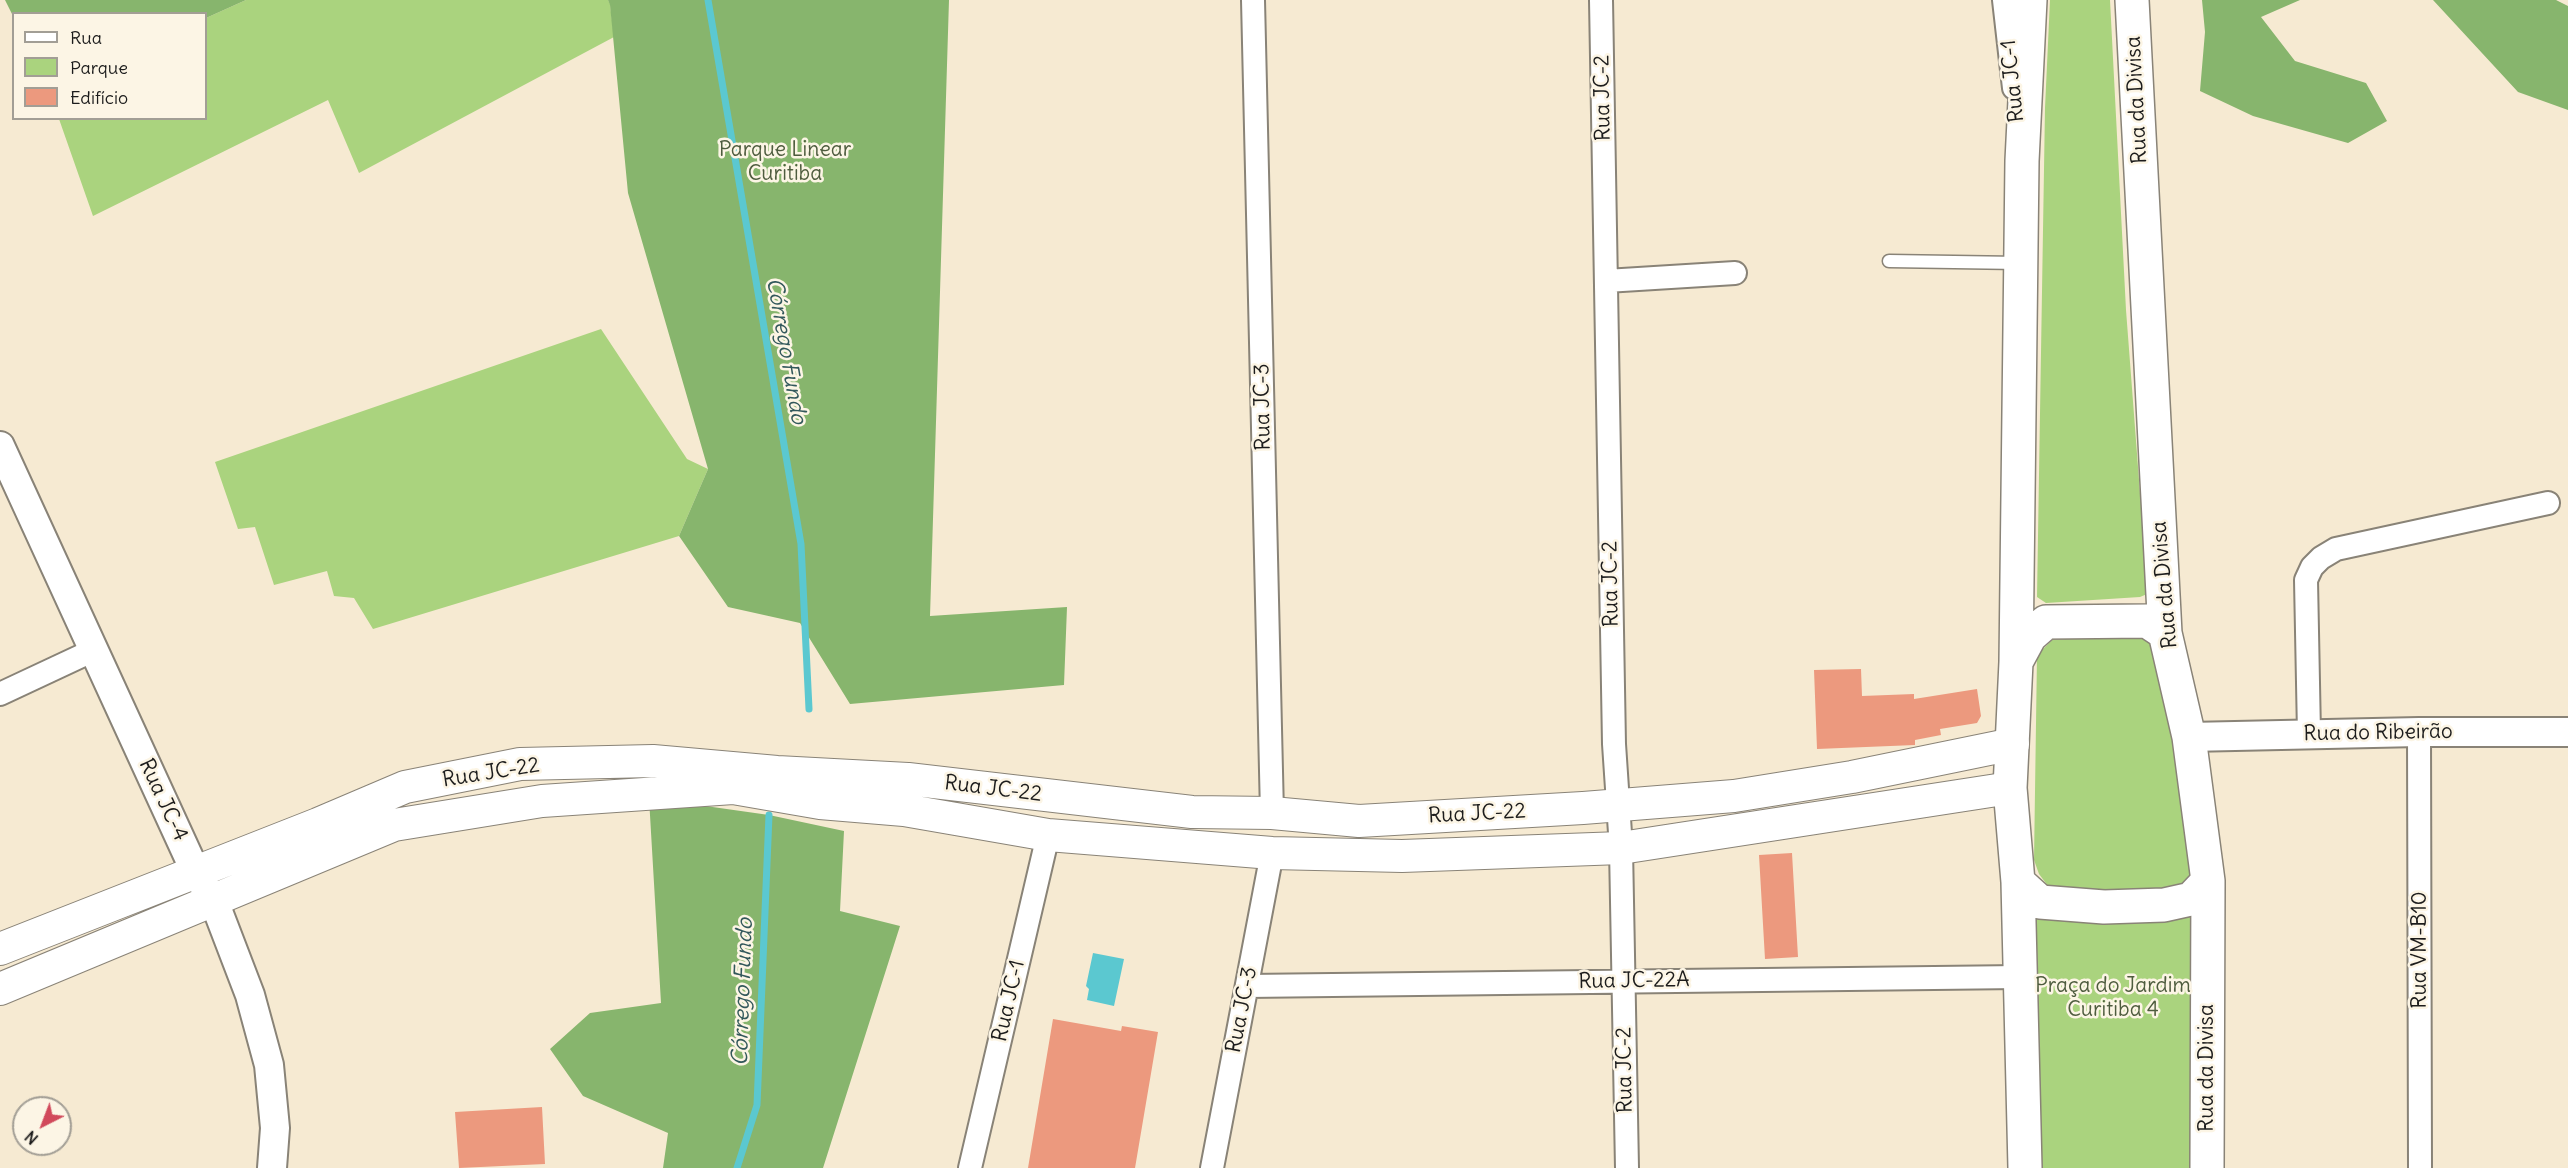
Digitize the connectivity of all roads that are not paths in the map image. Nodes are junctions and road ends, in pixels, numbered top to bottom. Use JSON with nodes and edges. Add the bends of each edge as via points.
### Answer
{"nodes":[{"id":1,"x":1253,"y":0,"type":"edge"},
{"id":2,"x":1601,"y":0,"type":"edge"},
{"id":3,"x":2004,"y":0,"type":"edge"},
{"id":4,"x":2030,"y":0,"type":"edge"},
{"id":5,"x":2132,"y":0,"type":"edge"},
{"id":6,"x":2022,"y":161,"type":"junction"},
{"id":7,"x":1889,"y":261,"type":"dead end"},
{"id":8,"x":2020,"y":263,"type":"junction"},
{"id":9,"x":1735,"y":273,"type":"dead end"},
{"id":10,"x":1606,"y":281,"type":"junction"},
{"id":11,"x":2,"y":453,"type":"edge"},
{"id":12,"x":2548,"y":503,"type":"dead end"},
{"id":13,"x":2165,"y":633,"type":"junction"},
{"id":14,"x":94,"y":650,"type":"junction"},
{"id":15,"x":2016,"y":662,"type":"junction"},
{"id":16,"x":0,"y":693,"type":"edge"},
{"id":17,"x":2420,"y":732,"type":"junction"},
{"id":18,"x":2568,"y":732,"type":"edge"},
{"id":19,"x":2309,"y":734,"type":"junction"},
{"id":20,"x":2188,"y":737,"type":"junction"},
{"id":21,"x":2013,"y":744,"type":"junction"},
{"id":22,"x":908,"y":779,"type":"junction"},
{"id":23,"x":2010,"y":788,"type":"junction"},
{"id":24,"x":1618,"y":805,"type":"junction"},
{"id":25,"x":904,"y":810,"type":"junction"},
{"id":26,"x":1272,"y":813,"type":"junction"},
{"id":27,"x":1048,"y":835,"type":"junction"},
{"id":28,"x":1621,"y":848,"type":"junction"},
{"id":29,"x":1272,"y":853,"type":"junction"},
{"id":30,"x":196,"y":873,"type":"junction"},
{"id":31,"x":2208,"y":881,"type":"junction"},
{"id":32,"x":2018,"y":882,"type":"junction"},
{"id":33,"x":214,"y":901,"type":"junction"},
{"id":34,"x":0,"y":949,"type":"edge"},
{"id":35,"x":2020,"y":977,"type":"junction"},
{"id":36,"x":1624,"y":981,"type":"junction"},
{"id":37,"x":1247,"y":986,"type":"junction"},
{"id":38,"x":0,"y":989,"type":"edge"},
{"id":39,"x":272,"y":1168,"type":"edge"},
{"id":40,"x":970,"y":1168,"type":"edge"},
{"id":41,"x":1212,"y":1168,"type":"edge"},
{"id":42,"x":1627,"y":1168,"type":"edge"},
{"id":43,"x":2025,"y":1168,"type":"edge"},
{"id":44,"x":2207,"y":1168,"type":"edge"},
{"id":45,"x":2420,"y":1168,"type":"edge"}],
"edges":[{"from":1,"to":26,"type":"street","name":"Rua JC-3"},
{"from":2,"to":10,"type":"street","name":"Rua JC-2"},
{"from":3,"to":6,"type":"street","name":"Rua JC-1"},
{"from":4,"to":6,"type":"main road"},
{"from":5,"to":13,"type":"main road","name":"Rua da Divisa"},
{"from":6,"to":8,"type":"main road"},
{"from":7,"to":8,"type":"lane"},
{"from":8,"to":15,"type":"main road"},
{"from":9,"to":10,"type":"street"},
{"from":10,"to":24,"type":"street","name":"Rua JC-2"},
{"from":11,"to":14,"type":"street","name":"Rua JC-4"},
{"from":12,"to":19,"type":"street","via":[[2336,549],[2312,567],[2306,580]]},
{"from":13,"to":15,"type":"main road","via":[[2147,621],[2046,622],[2030,636]]},
{"from":13,"to":20,"type":"main road","name":"Rua da Divisa"},
{"from":14,"to":16,"type":"street"},
{"from":14,"to":30,"type":"street","name":"Rua JC-4"},
{"from":15,"to":21,"type":"main road"},
{"from":17,"to":18,"type":"street","name":"Rua do Ribeirão"},
{"from":17,"to":19,"type":"street","name":"Rua do Ribeirão"},
{"from":17,"to":45,"type":"street","name":"Rua VM-B10"},
{"from":19,"to":20,"type":"street","name":"Rua do Ribeirão"},
{"from":20,"to":31,"type":"main road","name":"Rua da Divisa"},
{"from":21,"to":23,"type":"main road"},
{"from":21,"to":24,"type":"main road","name":"Rua JC-22","via":[[1734,796]]},
{"from":22,"to":25,"type":"main road"},
{"from":22,"to":26,"type":"main road","name":"Rua JC-22","via":[[1192,812]]},
{"from":22,"to":30,"type":"main road","name":"Rua JC-22","via":[[653,761],[520,764],[405,787]]},
{"from":23,"to":28,"type":"main road","name":"Rua JC-22"},
{"from":23,"to":32,"type":"main road"},
{"from":24,"to":26,"type":"main road","name":"Rua JC-22","via":[[1359,821]]},
{"from":24,"to":28,"type":"street","name":"Rua JC-2"},
{"from":25,"to":27,"type":"main road","name":"Rua JC-22"},
{"from":25,"to":33,"type":"main road","name":"Rua JC-22","via":[[819,803],[733,788],[542,801],[394,825]]},
{"from":27,"to":29,"type":"main road","name":"Rua JC-22"},
{"from":27,"to":40,"type":"street","name":"Rua JC-1"},
{"from":28,"to":29,"type":"main road","name":"Rua JC-22","via":[[1402,855]]},
{"from":28,"to":36,"type":"street","name":"Rua JC-2"},
{"from":29,"to":37,"type":"street","name":"Rua JC-3"},
{"from":30,"to":33,"type":"street","name":"Rua JC-4"},
{"from":30,"to":34,"type":"main road","name":"Rua JC-22"},
{"from":31,"to":32,"type":"main road","via":[[2191,899],[2164,905],[2104,907],[2040,902]]},
{"from":31,"to":44,"type":"main road","name":"Rua da Divisa"},
{"from":32,"to":35,"type":"main road"},
{"from":33,"to":38,"type":"main road","name":"Rua JC-22"},
{"from":33,"to":39,"type":"street","name":"Rua JC-4","via":[[250,995],[269,1065],[275,1128]]},
{"from":35,"to":36,"type":"street","name":"Rua JC-22A"},
{"from":35,"to":43,"type":"main road"},
{"from":36,"to":37,"type":"street","name":"Rua JC-22A"},
{"from":36,"to":42,"type":"street","name":"Rua JC-2"},
{"from":37,"to":41,"type":"street","name":"Rua JC-3"}]}
